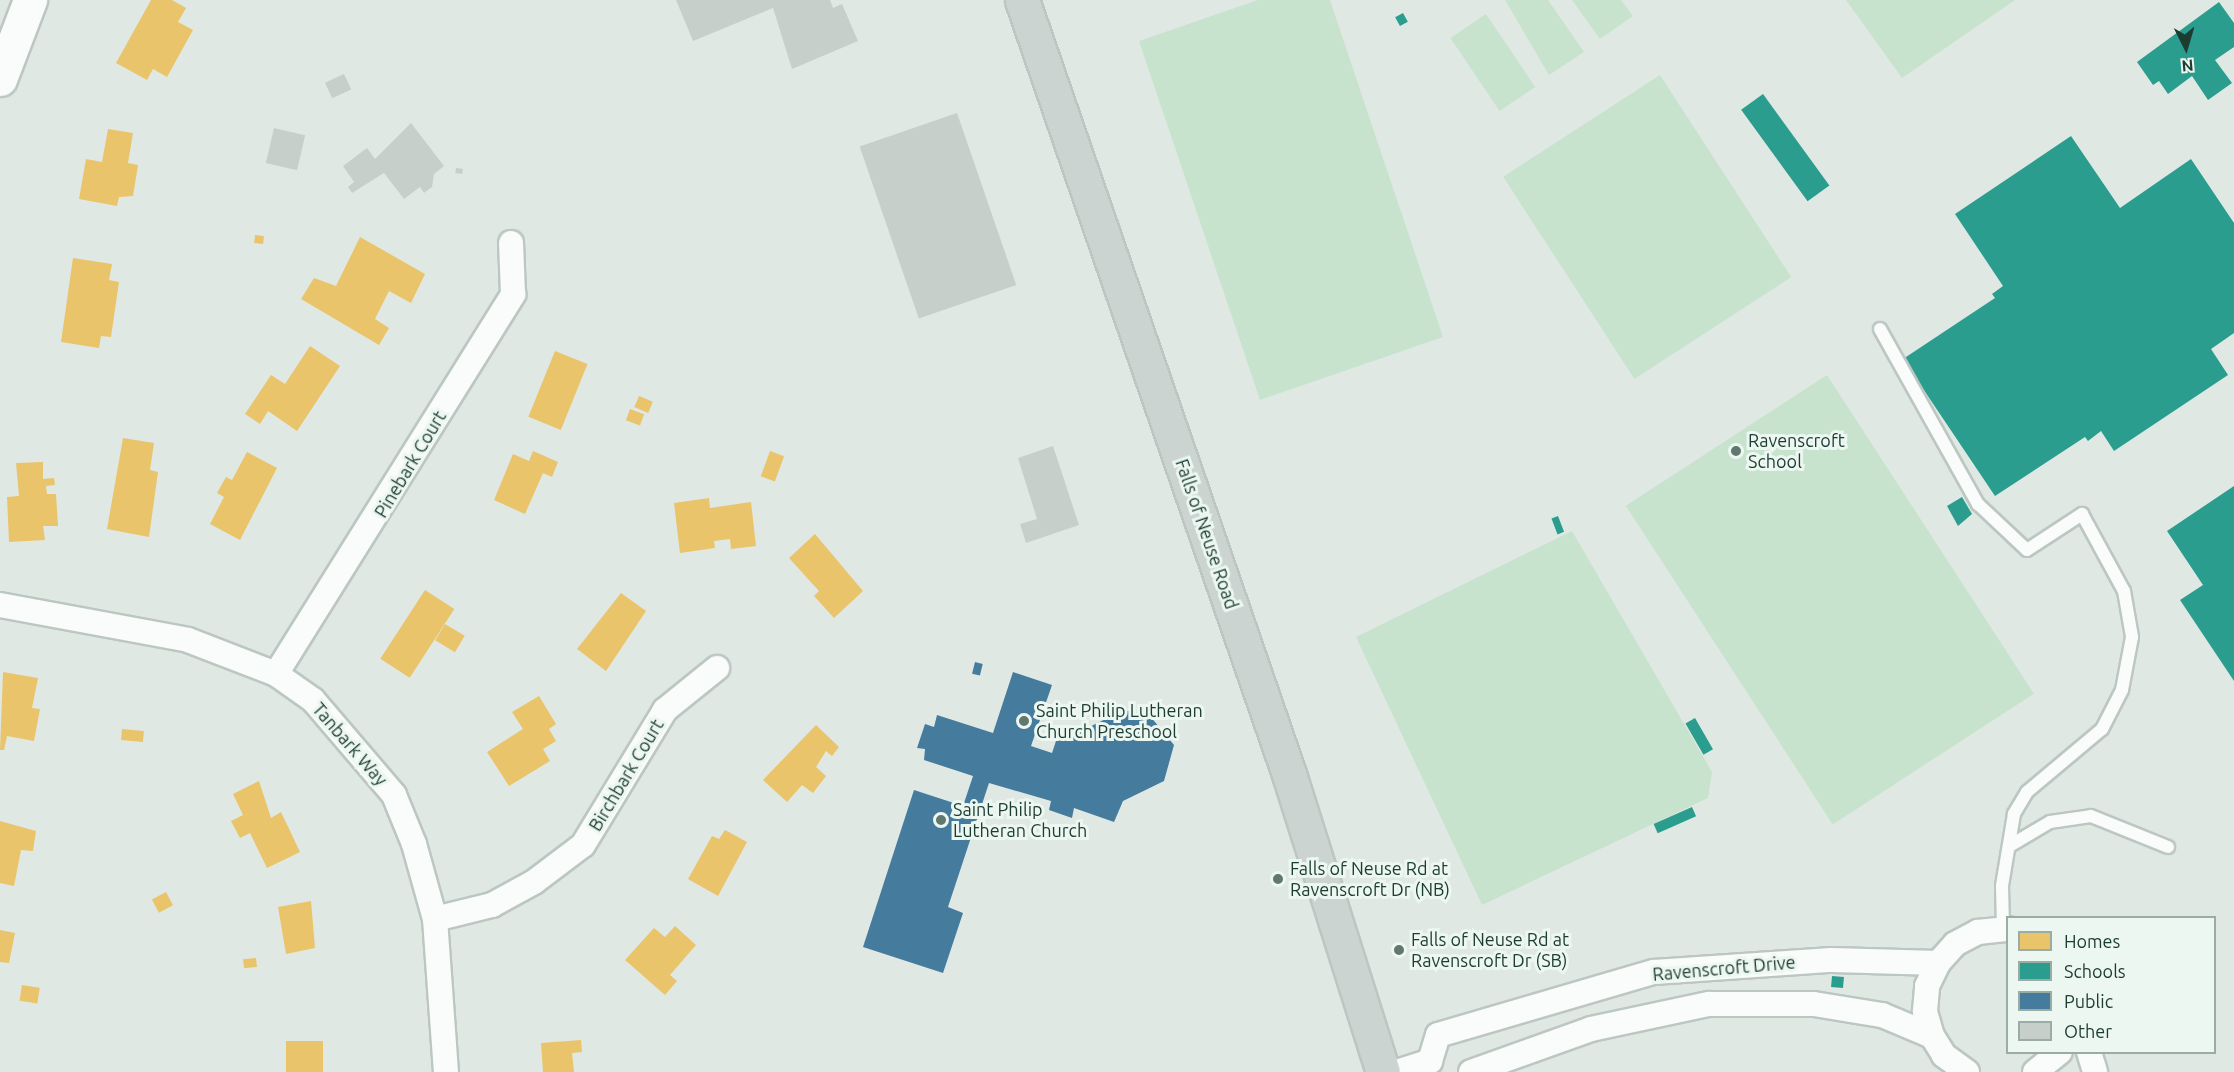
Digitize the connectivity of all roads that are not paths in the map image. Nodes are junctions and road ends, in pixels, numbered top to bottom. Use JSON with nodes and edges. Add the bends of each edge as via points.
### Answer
{"nodes":[{"id":1,"x":30,"y":0,"type":"edge"},
{"id":2,"x":1022,"y":0,"type":"edge"},
{"id":3,"x":0,"y":78,"type":"edge"},
{"id":4,"x":510,"y":243,"type":"dead end"},
{"id":5,"x":1880,"y":329,"type":"dead end"},
{"id":6,"x":0,"y":605,"type":"edge"},
{"id":7,"x":717,"y":668,"type":"dead end"},
{"id":8,"x":276,"y":674,"type":"junction"},
{"id":9,"x":2011,"y":845,"type":"junction"},
{"id":10,"x":2168,"y":847,"type":"dead end"},
{"id":11,"x":435,"y":919,"type":"junction"},
{"id":12,"x":2005,"y":929,"type":"edge"},
{"id":13,"x":1799,"y":961,"type":"junction"},
{"id":14,"x":1938,"y":963,"type":"junction"},
{"id":15,"x":1798,"y":1002,"type":"junction"},
{"id":16,"x":1932,"y":1036,"type":"junction"},
{"id":17,"x":2059,"y":1054,"type":"edge"},
{"id":18,"x":2089,"y":1054,"type":"edge"},
{"id":19,"x":1437,"y":1067,"type":"edge"},
{"id":20,"x":446,"y":1072,"type":"edge"},
{"id":21,"x":1383,"y":1072,"type":"edge"},
{"id":22,"x":1397,"y":1072,"type":"edge"},
{"id":23,"x":1471,"y":1072,"type":"edge"},
{"id":24,"x":1967,"y":1072,"type":"edge"},
{"id":25,"x":2036,"y":1072,"type":"edge"},
{"id":26,"x":2096,"y":1072,"type":"edge"}],
"edges":[{"from":1,"to":3,"type":"street"},
{"from":2,"to":21,"type":"main road","name":"Falls of Neuse Road","via":[[1285,763]]},
{"from":4,"to":8,"type":"street","name":"Pinebark Court","via":[[513,294]]},
{"from":5,"to":9,"type":"lane","via":[[1978,504],[2027,550],[2082,514],[2124,591],[2132,637],[2122,690],[2102,729],[2027,792],[2014,814]]},
{"from":6,"to":8,"type":"street","name":"Tanbark Way","via":[[188,640]]},
{"from":7,"to":11,"type":"street","name":"Birchbark Court","via":[[665,710],[583,845],[534,882],[492,904]]},
{"from":8,"to":11,"type":"street","name":"Tanbark Way","via":[[313,700],[394,795]]},
{"from":9,"to":10,"type":"lane","via":[[2050,822],[2091,816]]},
{"from":9,"to":12,"type":"lane","via":[[2002,886]]},
{"from":11,"to":20,"type":"street","name":"Tanbark Way"},
{"from":12,"to":14,"type":"street","name":"Ravenscroft Drive","via":[[1978,932],[1955,944]]},
{"from":13,"to":14,"type":"street","name":"Ravenscroft Drive"},
{"from":13,"to":15,"type":"street"},
{"from":13,"to":19,"type":"street","name":"Ravenscroft Drive","via":[[1676,968],[1570,993],[1438,1035]]},
{"from":14,"to":16,"type":"street","name":"Ravenscroft Drive","via":[[1925,1011]]},
{"from":15,"to":16,"type":"street","name":"Ravenscroft Drive","via":[[1882,1015]]},
{"from":15,"to":23,"type":"street","name":"Ravenscroft Drive","via":[[1709,1004],[1632,1018]]},
{"from":16,"to":24,"type":"street","name":"Ravenscroft Drive","via":[[1944,1055]]},
{"from":17,"to":25,"type":"street"},
{"from":18,"to":26,"type":"street"},
{"from":19,"to":22,"type":"street","name":"Ravenscroft Drive"}]}
